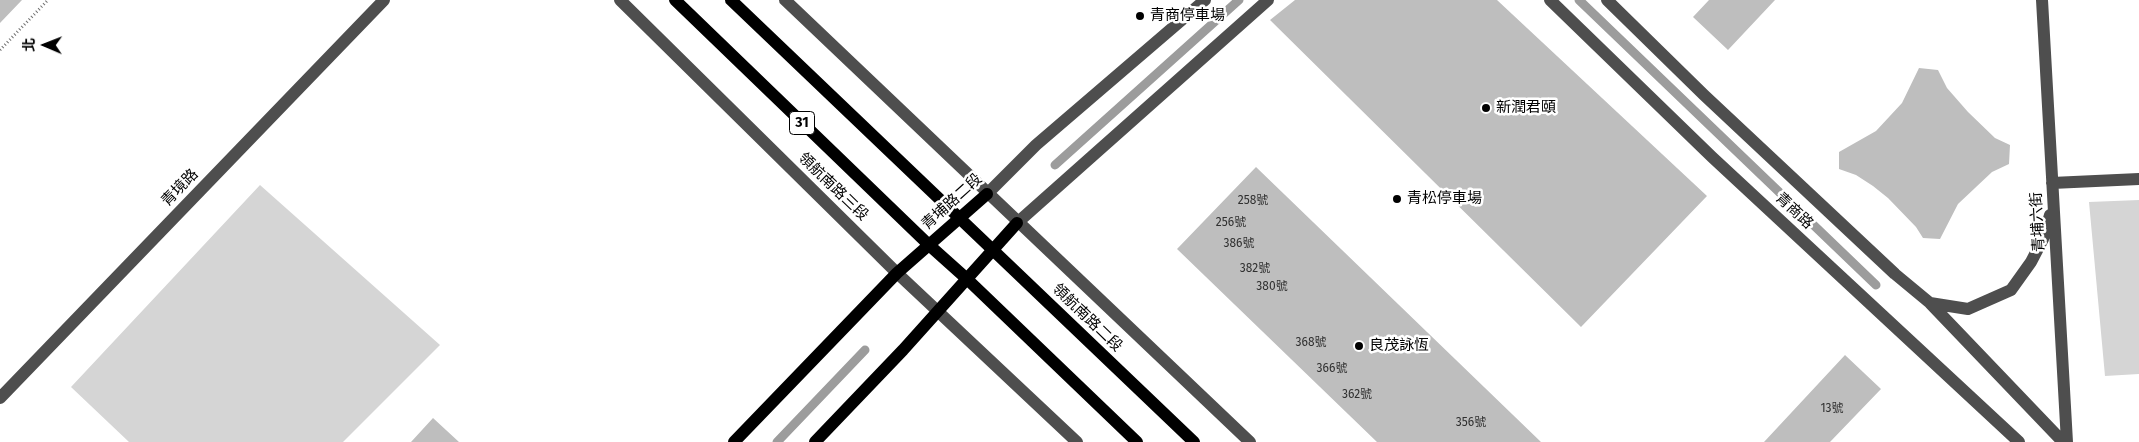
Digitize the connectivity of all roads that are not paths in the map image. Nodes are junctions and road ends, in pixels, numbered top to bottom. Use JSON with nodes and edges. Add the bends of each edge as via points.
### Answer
{"nodes":[{"id":1,"x":384,"y":0,"type":"edge"},
{"id":2,"x":620,"y":0,"type":"edge"},
{"id":3,"x":675,"y":0,"type":"edge"},
{"id":4,"x":732,"y":0,"type":"edge"},
{"id":5,"x":785,"y":0,"type":"edge"},
{"id":6,"x":1204,"y":0,"type":"edge"},
{"id":7,"x":1268,"y":0,"type":"edge"},
{"id":8,"x":1550,"y":0,"type":"edge"},
{"id":9,"x":1607,"y":0,"type":"edge"},
{"id":10,"x":2042,"y":0,"type":"edge"},
{"id":11,"x":2139,"y":179,"type":"edge"},
{"id":12,"x":2052,"y":183,"type":"junction"},
{"id":13,"x":987,"y":194,"type":"junction"},
{"id":14,"x":2053,"y":206,"type":"junction"},
{"id":15,"x":958,"y":218,"type":"junction"},
{"id":16,"x":1017,"y":223,"type":"junction"},
{"id":17,"x":929,"y":245,"type":"junction"},
{"id":18,"x":992,"y":250,"type":"junction"},
{"id":19,"x":897,"y":273,"type":"junction"},
{"id":20,"x":967,"y":279,"type":"junction"},
{"id":21,"x":1930,"y":303,"type":"junction"},
{"id":22,"x":939,"y":310,"type":"junction"},
{"id":23,"x":0,"y":398,"type":"edge"},
{"id":24,"x":734,"y":442,"type":"edge"},
{"id":25,"x":816,"y":442,"type":"edge"},
{"id":26,"x":1077,"y":442,"type":"edge"},
{"id":27,"x":1137,"y":442,"type":"edge"},
{"id":28,"x":1194,"y":442,"type":"edge"},
{"id":29,"x":1250,"y":442,"type":"edge"},
{"id":30,"x":2019,"y":442,"type":"edge"},
{"id":31,"x":2063,"y":442,"type":"edge"},
{"id":32,"x":2067,"y":442,"type":"edge"}],
"edges":[{"from":1,"to":23,"type":"street","name":"青境路"},
{"from":2,"to":19,"type":"street","name":"領航南路三段"},
{"from":3,"to":17,"type":"main road","name":"領航南路三段","number":"31"},
{"from":4,"to":15,"type":"main road"},
{"from":5,"to":13,"type":"street"},
{"from":6,"to":13,"type":"street","name":"青埔路二段","via":[[1036,145]]},
{"from":7,"to":16,"type":"street"},
{"from":8,"to":30,"type":"street","name":"青商路","via":[[1712,157]]},
{"from":9,"to":21,"type":"street","name":"青商路","via":[[1718,108]]},
{"from":10,"to":12,"type":"street","name":"青埔六街"},
{"from":11,"to":12,"type":"street"},
{"from":12,"to":14,"type":"street","name":"青埔六街"},
{"from":13,"to":15,"type":"main road","name":"青埔路二段"},
{"from":13,"to":16,"type":"street"},
{"from":14,"to":21,"type":"street","via":[[2032,262],[2011,290],[1968,308]]},
{"from":14,"to":32,"type":"street","name":"青埔六街"},
{"from":15,"to":17,"type":"main road","name":"青埔路二段"},
{"from":15,"to":18,"type":"main road","name":"領航南路二段"},
{"from":16,"to":18,"type":"main road"},
{"from":16,"to":29,"type":"street","name":"領航南路二段"},
{"from":17,"to":19,"type":"main road","name":"青埔路二段"},
{"from":17,"to":20,"type":"main road","number":"31"},
{"from":18,"to":20,"type":"main road"},
{"from":18,"to":28,"type":"main road","name":"領航南路二段"},
{"from":19,"to":22,"type":"street","name":"領航南路三段"},
{"from":19,"to":24,"type":"main road","name":"青埔路二段"},
{"from":20,"to":22,"type":"main road"},
{"from":20,"to":27,"type":"main road","number":"31"},
{"from":21,"to":31,"type":"street","name":"青商路"},
{"from":22,"to":25,"type":"main road"},
{"from":22,"to":26,"type":"street"}]}
